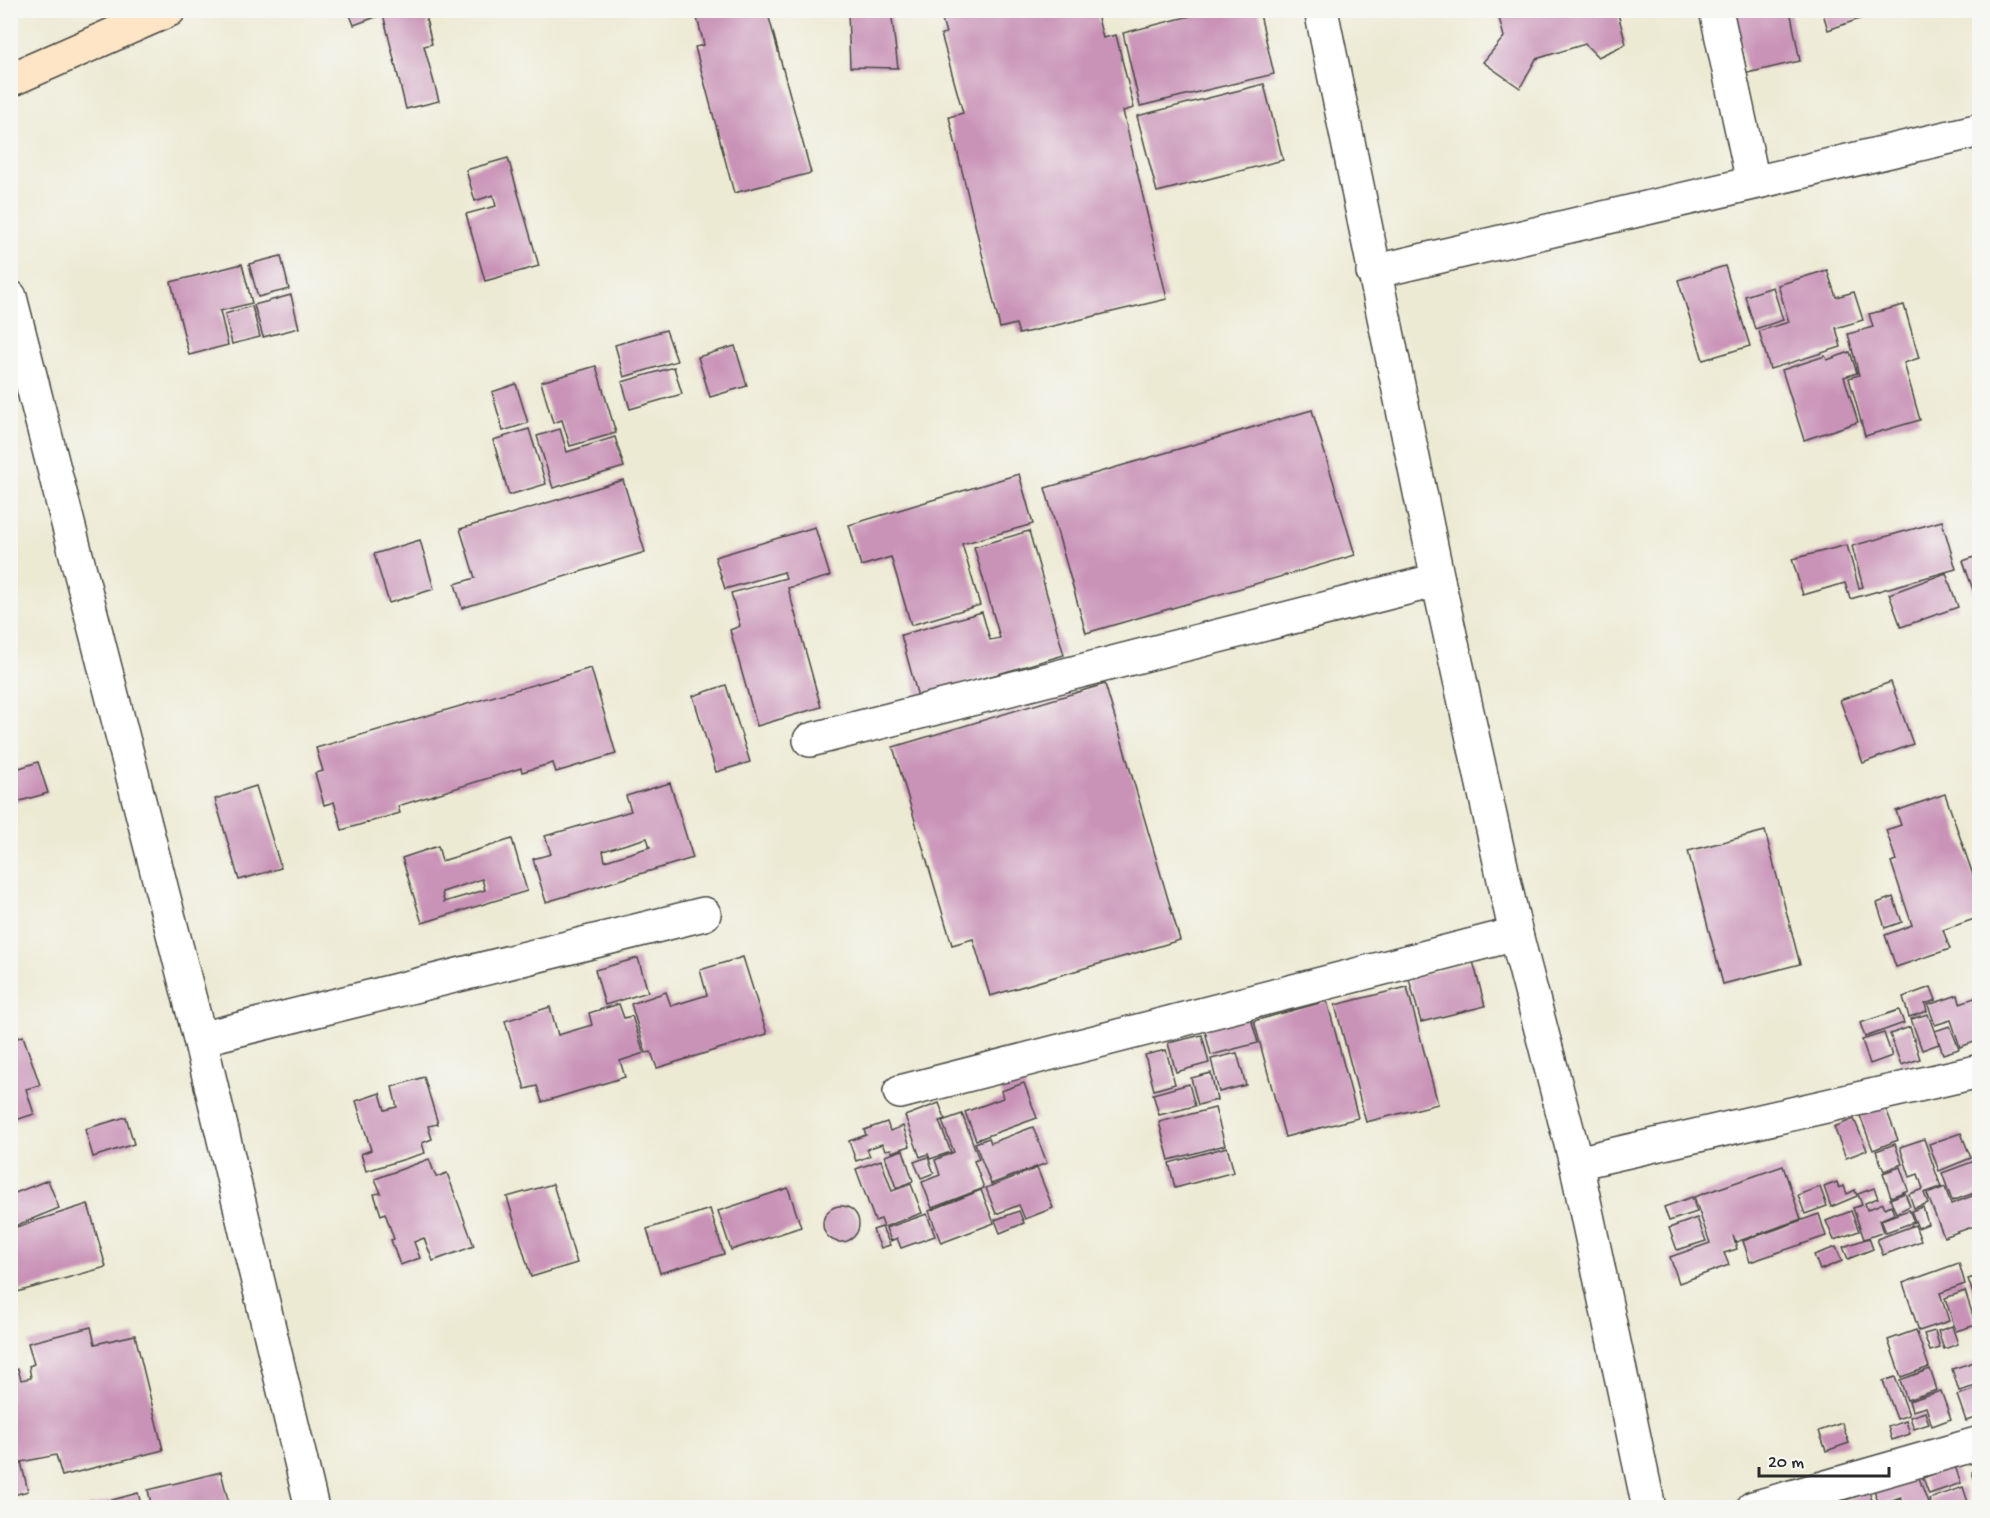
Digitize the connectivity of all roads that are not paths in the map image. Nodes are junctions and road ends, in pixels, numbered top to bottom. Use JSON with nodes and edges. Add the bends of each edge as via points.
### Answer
{"nodes":[{"id":1,"x":1321,"y":10,"type":"edge"},
{"id":2,"x":1716,"y":10,"type":"edge"},
{"id":3,"x":159,"y":12,"type":"edge"},
{"id":4,"x":10,"y":80,"type":"edge"},
{"id":5,"x":1980,"y":130,"type":"edge"},
{"id":6,"x":1753,"y":182,"type":"junction"},
{"id":7,"x":1373,"y":272,"type":"junction"},
{"id":8,"x":10,"y":297,"type":"edge"},
{"id":9,"x":1438,"y":580,"type":"junction"},
{"id":10,"x":810,"y":740,"type":"dead end"},
{"id":11,"x":704,"y":914,"type":"dead end"},
{"id":12,"x":1516,"y":934,"type":"junction"},
{"id":13,"x":200,"y":1039,"type":"junction"},
{"id":14,"x":1980,"y":1071,"type":"edge"},
{"id":15,"x":900,"y":1092,"type":"dead end"},
{"id":16,"x":1576,"y":1163,"type":"junction"},
{"id":17,"x":1980,"y":1443,"type":"edge"},
{"id":18,"x":312,"y":1508,"type":"edge"},
{"id":19,"x":1649,"y":1508,"type":"edge"},
{"id":20,"x":1753,"y":1508,"type":"edge"}],
"edges":[{"from":1,"to":7,"type":"street"},
{"from":2,"to":6,"type":"street"},
{"from":3,"to":4,"type":"main road"},
{"from":5,"to":6,"type":"street"},
{"from":6,"to":7,"type":"street"},
{"from":7,"to":9,"type":"street"},
{"from":8,"to":13,"type":"street"},
{"from":9,"to":10,"type":"street"},
{"from":9,"to":12,"type":"street"},
{"from":11,"to":13,"type":"street"},
{"from":12,"to":15,"type":"street"},
{"from":12,"to":16,"type":"street"},
{"from":13,"to":18,"type":"street"},
{"from":14,"to":16,"type":"street"},
{"from":16,"to":19,"type":"street"},
{"from":17,"to":20,"type":"street"}]}
